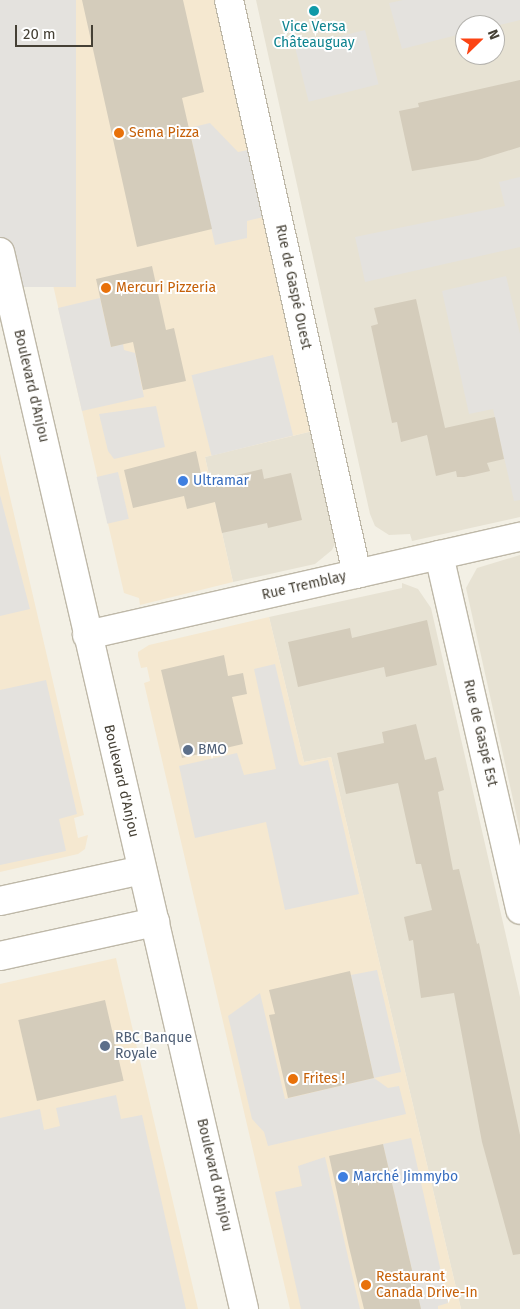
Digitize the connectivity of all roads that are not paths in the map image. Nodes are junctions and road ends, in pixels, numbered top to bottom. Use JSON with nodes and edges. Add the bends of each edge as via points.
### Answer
{"nodes":[{"id":1,"x":229,"y":0,"type":"edge"},
{"id":2,"x":0,"y":252,"type":"edge"},
{"id":3,"x":520,"y":537,"type":"edge"},
{"id":4,"x":439,"y":555,"type":"junction"},
{"id":5,"x":357,"y":574,"type":"junction"},
{"id":6,"x":87,"y":635,"type":"junction"},
{"id":7,"x":142,"y":870,"type":"junction"},
{"id":8,"x":0,"y":901,"type":"edge"},
{"id":9,"x":520,"y":910,"type":"edge"},
{"id":10,"x":155,"y":922,"type":"junction"},
{"id":11,"x":0,"y":956,"type":"edge"},
{"id":12,"x":244,"y":1309,"type":"edge"}],
"edges":[{"from":1,"to":5,"type":"street","name":"Rue de Gaspé Ouest"},
{"from":2,"to":6,"type":"street","name":"Boulevard d'Anjou"},
{"from":3,"to":4,"type":"street","name":"Rue Tremblay"},
{"from":4,"to":5,"type":"street","name":"Rue Tremblay"},
{"from":4,"to":9,"type":"street","name":"Rue de Gaspé Est"},
{"from":5,"to":6,"type":"street","name":"Rue Tremblay"},
{"from":6,"to":7,"type":"street","name":"Boulevard d'Anjou"},
{"from":7,"to":8,"type":"street"},
{"from":7,"to":10,"type":"street","name":"Boulevard d'Anjou"},
{"from":10,"to":11,"type":"street"},
{"from":10,"to":12,"type":"street","name":"Boulevard d'Anjou"}]}
